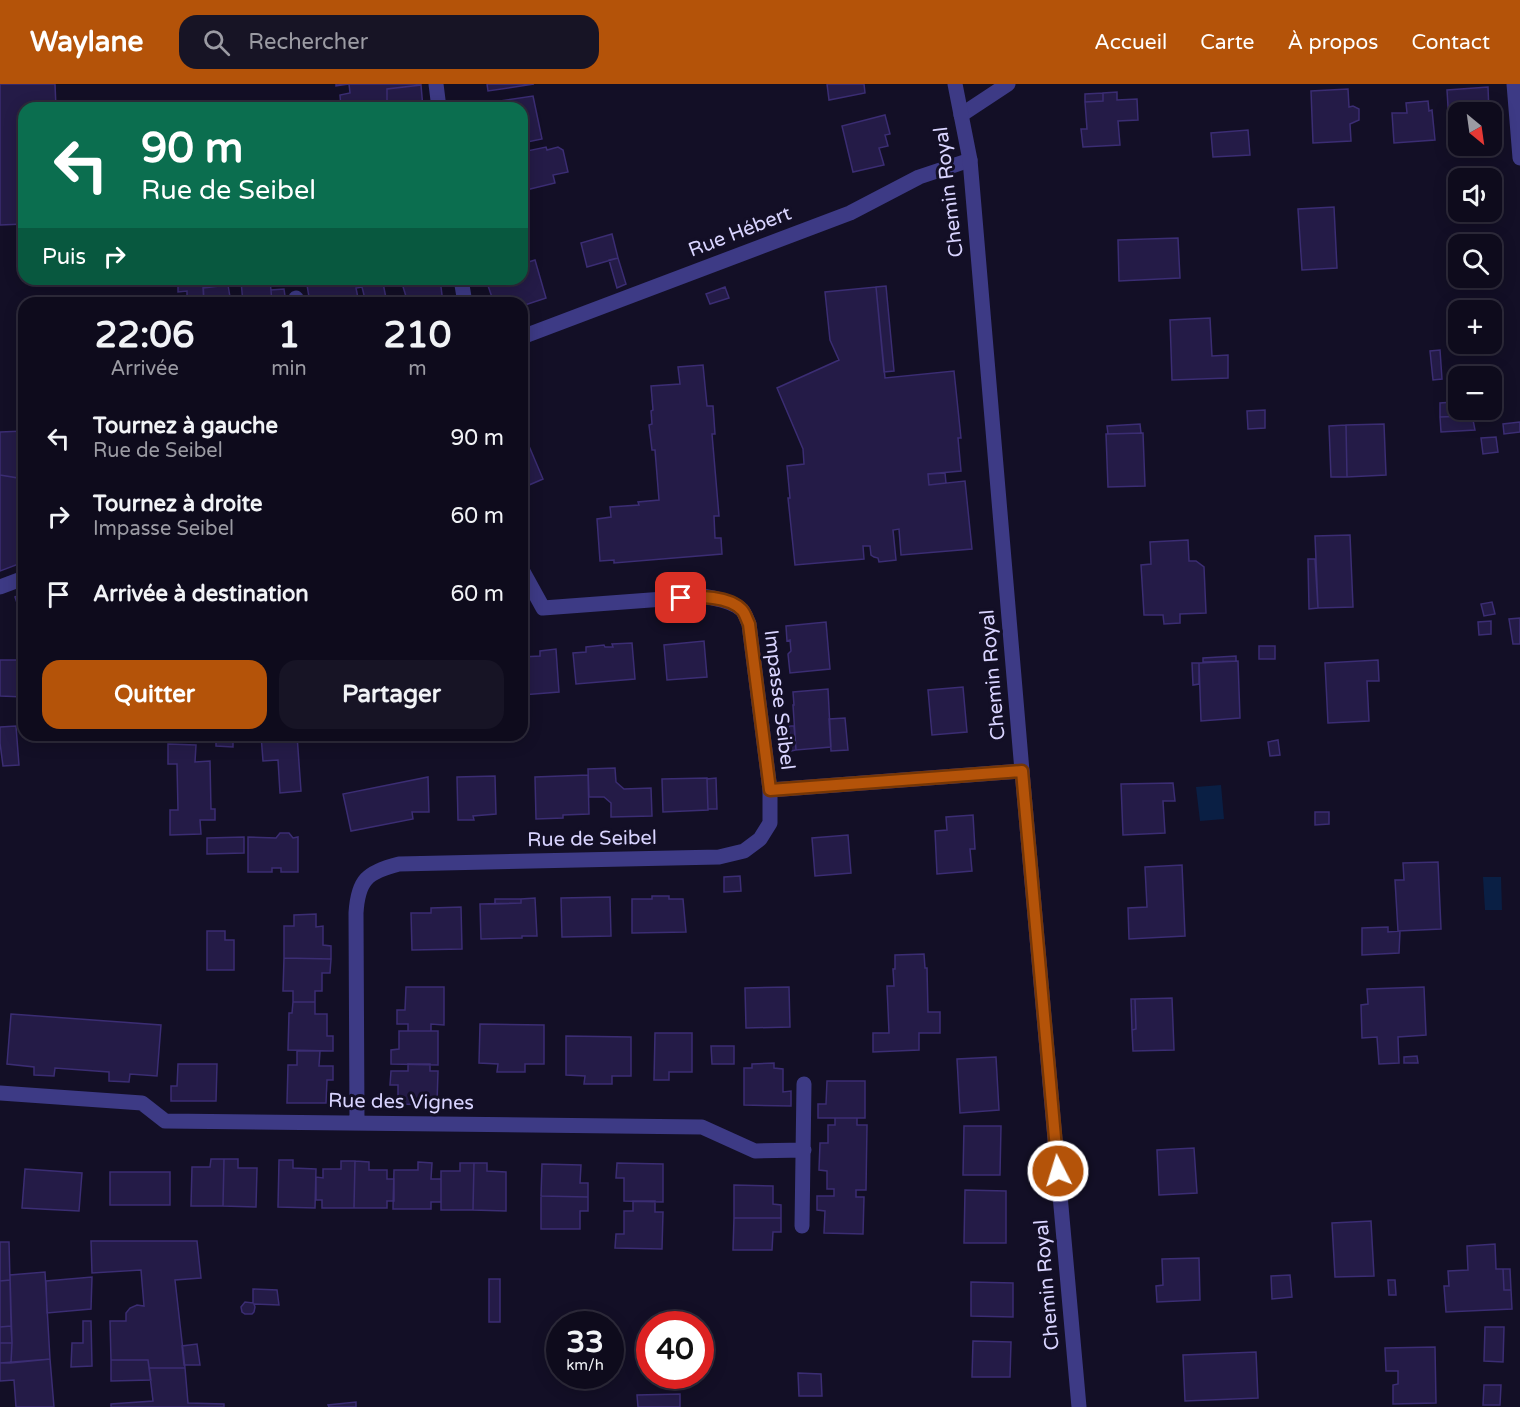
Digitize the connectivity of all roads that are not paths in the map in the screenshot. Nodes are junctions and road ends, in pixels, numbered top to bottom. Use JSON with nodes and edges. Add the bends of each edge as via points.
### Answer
{"nodes":[{"id":1,"x":436,"y":84,"type":"edge"},
{"id":2,"x":955,"y":84,"type":"edge"},
{"id":3,"x":1008,"y":84,"type":"edge"},
{"id":4,"x":1514,"y":84,"type":"edge"},
{"id":5,"x":438,"y":102,"type":"edge"},
{"id":6,"x":961,"y":116,"type":"junction"},
{"id":7,"x":1520,"y":158,"type":"edge"},
{"id":8,"x":970,"y":160,"type":"junction"},
{"id":9,"x":528,"y":335,"type":"edge"},
{"id":10,"x":18,"y":580,"type":"edge"},
{"id":11,"x":528,"y":581,"type":"edge"},
{"id":12,"x":0,"y":587,"type":"edge"},
{"id":13,"x":1022,"y":771,"type":"junction"},
{"id":14,"x":770,"y":790,"type":"junction"},
{"id":15,"x":804,"y":1084,"type":"dead end"},
{"id":16,"x":0,"y":1093,"type":"edge"},
{"id":17,"x":357,"y":1122,"type":"junction"},
{"id":18,"x":804,"y":1150,"type":"junction"},
{"id":19,"x":802,"y":1226,"type":"dead end"},
{"id":20,"x":1080,"y":1407,"type":"edge"}],
"edges":[{"from":1,"to":5,"type":"street"},
{"from":2,"to":6,"type":"street","name":"Chemin Royal"},
{"from":3,"to":6,"type":"street"},
{"from":4,"to":7,"type":"street"},
{"from":6,"to":8,"type":"street","name":"Chemin Royal"},
{"from":8,"to":9,"type":"street","name":"Rue Hébert","via":[[919,177],[850,213]]},
{"from":8,"to":13,"type":"street","name":"Chemin Royal"},
{"from":10,"to":12,"type":"street"},
{"from":11,"to":14,"type":"street","name":"Impasse Seibel","via":[[543,608],[704,596],[743,610],[749,624]]},
{"from":13,"to":14,"type":"street"},
{"from":13,"to":20,"type":"street","name":"Chemin Royal"},
{"from":14,"to":17,"type":"street","name":"Rue de Seibel","via":[[770,823],[760,839],[744,851],[719,857],[399,864],[369,875],[361,885],[356,913]]},
{"from":15,"to":18,"type":"street"},
{"from":16,"to":17,"type":"street","name":"Rue des Vignes","via":[[142,1103],[165,1121]]},
{"from":17,"to":18,"type":"street","name":"Rue des Vignes","via":[[702,1127],[755,1151]]},
{"from":18,"to":19,"type":"street"}]}
